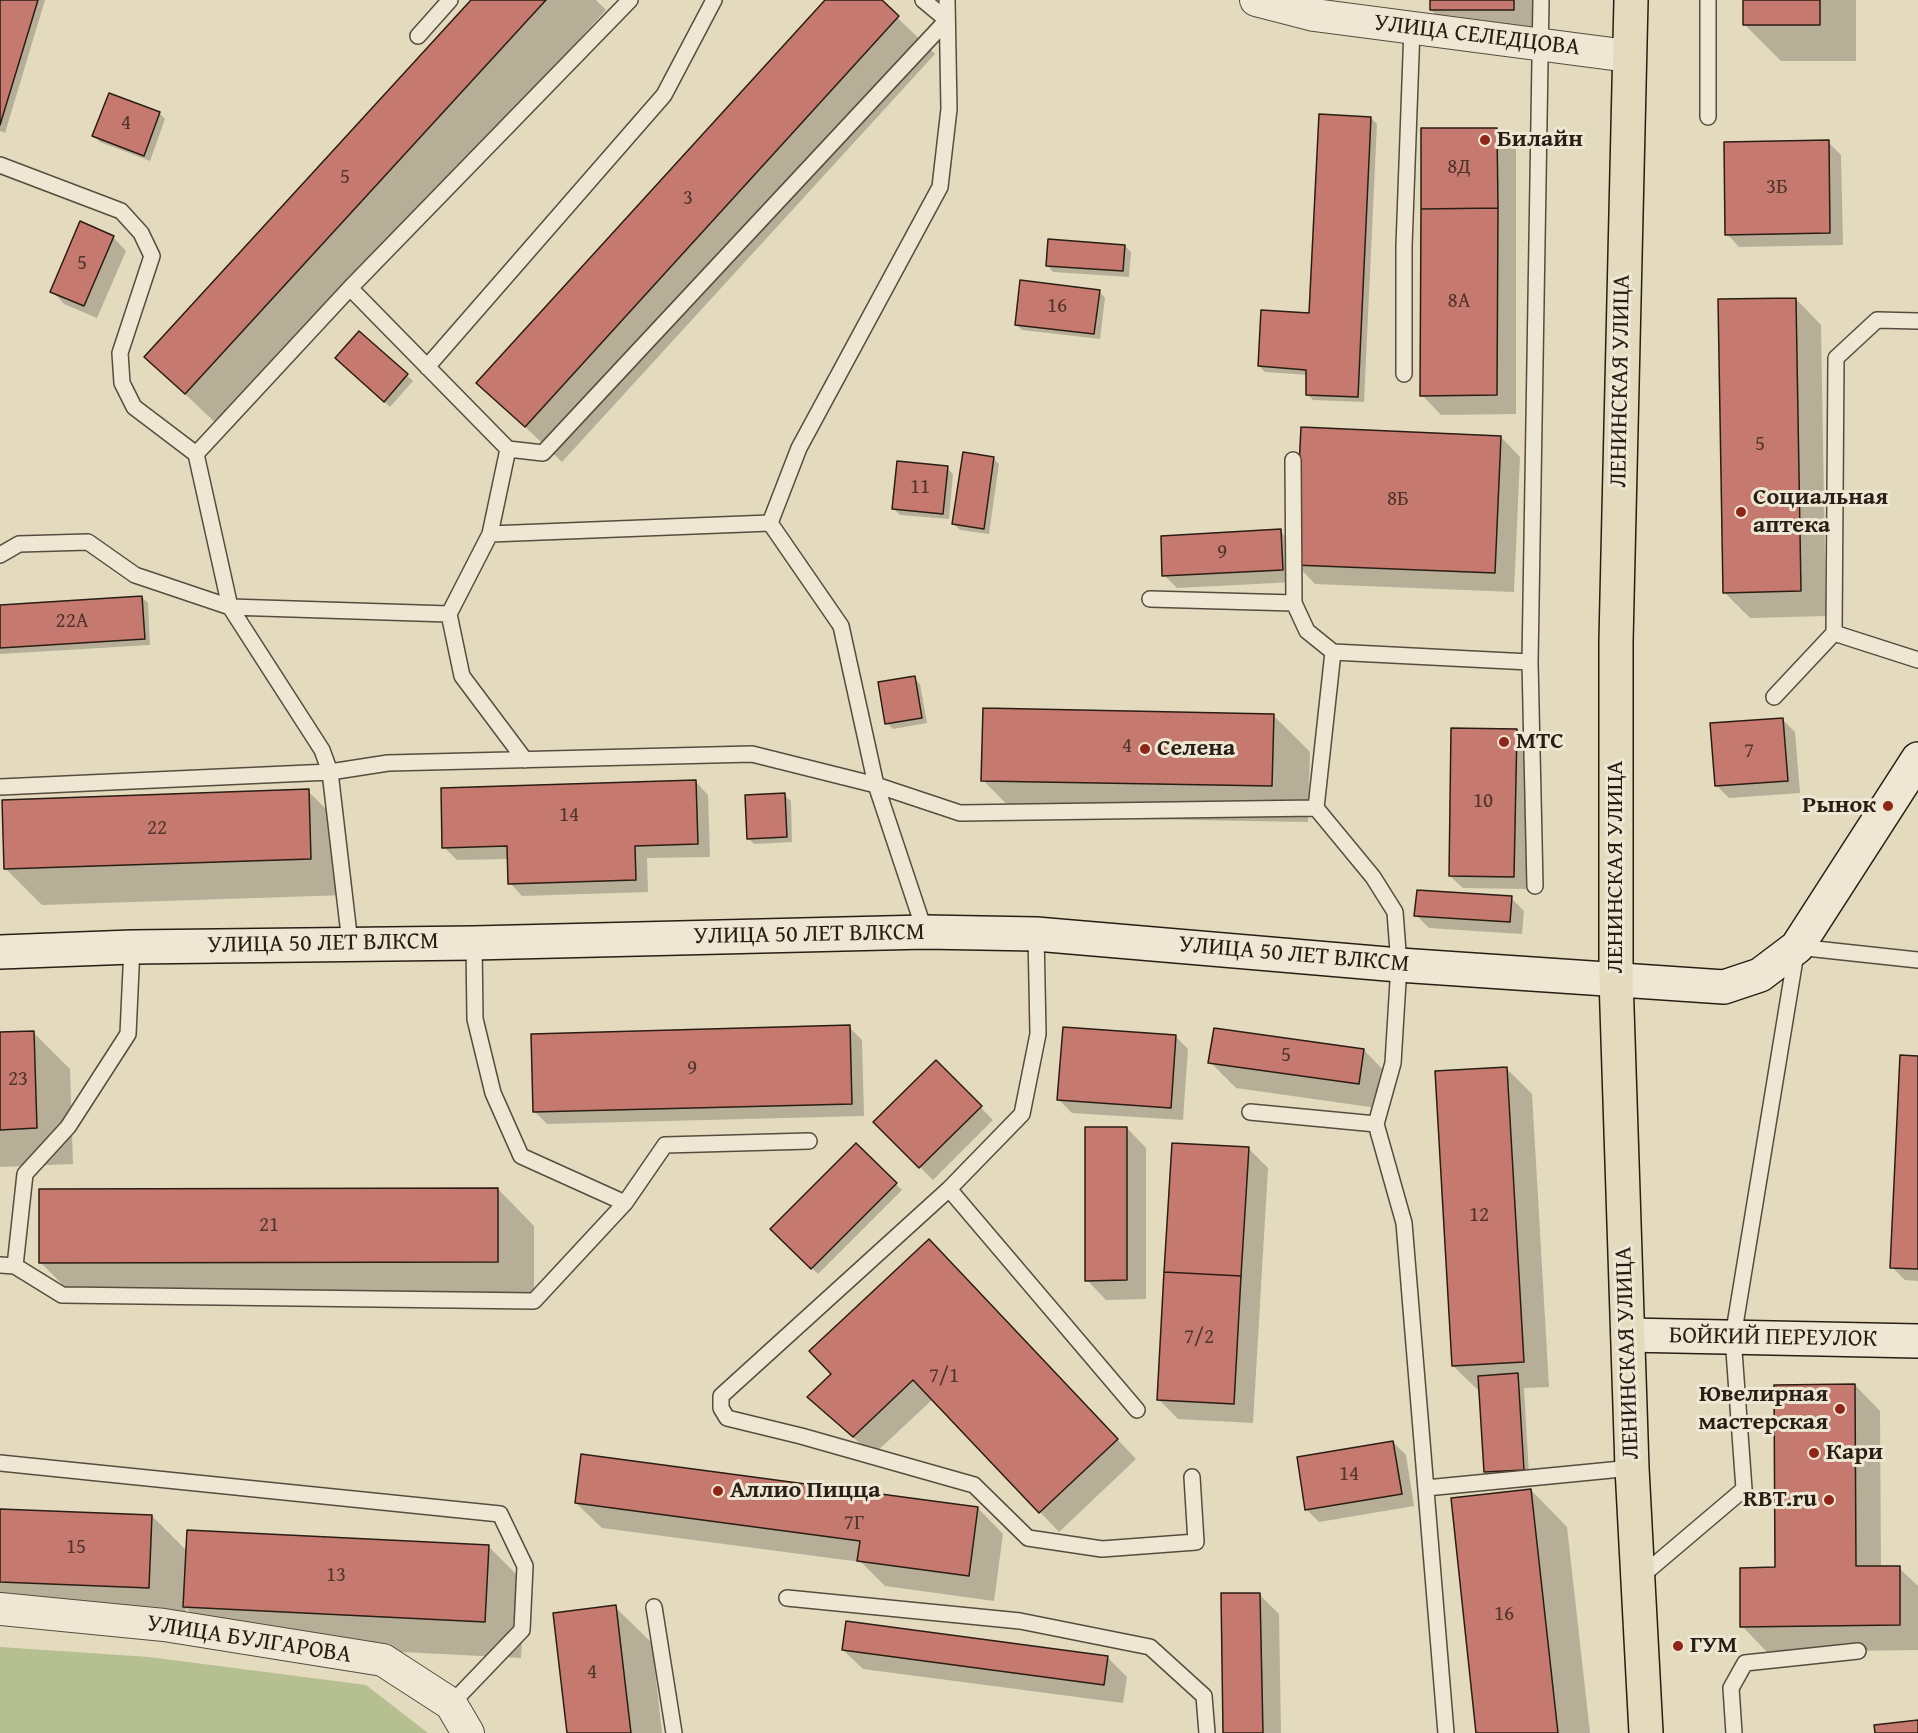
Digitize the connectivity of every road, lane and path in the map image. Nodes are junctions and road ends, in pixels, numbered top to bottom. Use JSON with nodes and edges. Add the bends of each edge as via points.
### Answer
{"nodes":[{"id":1,"x":450,"y":0,"type":"edge"},
{"id":2,"x":630,"y":0,"type":"edge"},
{"id":3,"x":714,"y":0,"type":"edge"},
{"id":4,"x":922,"y":0,"type":"edge"},
{"id":5,"x":947,"y":0,"type":"edge"},
{"id":6,"x":1256,"y":0,"type":"edge"},
{"id":7,"x":1541,"y":0,"type":"edge"},
{"id":8,"x":1631,"y":0,"type":"edge"},
{"id":9,"x":1708,"y":0,"type":"edge"},
{"id":10,"x":947,"y":20,"type":"junction"},
{"id":11,"x":1412,"y":28,"type":"junction"},
{"id":12,"x":418,"y":36,"type":"dead end"},
{"id":13,"x":1542,"y":45,"type":"junction"},
{"id":14,"x":1628,"y":56,"type":"junction"},
{"id":15,"x":1708,"y":117,"type":"dead end"},
{"id":16,"x":0,"y":165,"type":"edge"},
{"id":17,"x":350,"y":288,"type":"junction"},
{"id":18,"x":1918,"y":321,"type":"edge"},
{"id":19,"x":427,"y":367,"type":"junction"},
{"id":20,"x":1404,"y":374,"type":"dead end"},
{"id":21,"x":508,"y":449,"type":"junction"},
{"id":22,"x":196,"y":454,"type":"junction"},
{"id":23,"x":1293,"y":460,"type":"dead end"},
{"id":24,"x":770,"y":523,"type":"junction"},
{"id":25,"x":490,"y":534,"type":"junction"},
{"id":26,"x":0,"y":555,"type":"edge"},
{"id":27,"x":1150,"y":599,"type":"dead end"},
{"id":28,"x":1294,"y":603,"type":"junction"},
{"id":29,"x":230,"y":607,"type":"junction"},
{"id":30,"x":449,"y":614,"type":"junction"},
{"id":31,"x":1834,"y":633,"type":"junction"},
{"id":32,"x":1333,"y":652,"type":"junction"},
{"id":33,"x":1918,"y":660,"type":"edge"},
{"id":34,"x":1530,"y":662,"type":"junction"},
{"id":35,"x":1774,"y":697,"type":"dead end"},
{"id":36,"x":1918,"y":759,"type":"edge"},
{"id":37,"x":525,"y":760,"type":"junction"},
{"id":38,"x":330,"y":772,"type":"junction"},
{"id":39,"x":876,"y":785,"type":"junction"},
{"id":40,"x":0,"y":788,"type":"edge"},
{"id":41,"x":1316,"y":808,"type":"junction"},
{"id":42,"x":1535,"y":886,"type":"dead end"},
{"id":43,"x":925,"y":932,"type":"junction"},
{"id":44,"x":1036,"y":934,"type":"junction"},
{"id":45,"x":350,"y":943,"type":"junction"},
{"id":46,"x":474,"y":943,"type":"junction"},
{"id":47,"x":132,"y":947,"type":"junction"},
{"id":48,"x":1797,"y":947,"type":"junction"},
{"id":49,"x":0,"y":952,"type":"edge"},
{"id":50,"x":1918,"y":960,"type":"edge"},
{"id":51,"x":1400,"y":965,"type":"junction"},
{"id":52,"x":1616,"y":978,"type":"junction"},
{"id":53,"x":1250,"y":1112,"type":"dead end"},
{"id":54,"x":1376,"y":1124,"type":"junction"},
{"id":55,"x":809,"y":1141,"type":"dead end"},
{"id":56,"x":949,"y":1189,"type":"junction"},
{"id":57,"x":625,"y":1203,"type":"junction"},
{"id":58,"x":8,"y":1266,"type":"edge"},
{"id":59,"x":1628,"y":1335,"type":"junction"},
{"id":60,"x":1733,"y":1337,"type":"junction"},
{"id":61,"x":1918,"y":1341,"type":"edge"},
{"id":62,"x":1137,"y":1410,"type":"dead end"},
{"id":63,"x":0,"y":1462,"type":"edge"},
{"id":64,"x":1632,"y":1468,"type":"junction"},
{"id":65,"x":1192,"y":1477,"type":"dead end"},
{"id":66,"x":1426,"y":1488,"type":"junction"},
{"id":67,"x":1638,"y":1579,"type":"junction"},
{"id":68,"x":787,"y":1598,"type":"dead end"},
{"id":69,"x":654,"y":1607,"type":"dead end"},
{"id":70,"x":0,"y":1609,"type":"edge"},
{"id":71,"x":1858,"y":1651,"type":"dead end"},
{"id":72,"x":451,"y":1704,"type":"junction"},
{"id":73,"x":468,"y":1733,"type":"edge"},
{"id":74,"x":675,"y":1733,"type":"edge"},
{"id":75,"x":1206,"y":1733,"type":"edge"},
{"id":76,"x":1446,"y":1733,"type":"edge"},
{"id":77,"x":1646,"y":1733,"type":"edge"},
{"id":78,"x":1734,"y":1733,"type":"edge"}],
"edges":[{"from":1,"to":12,"type":"lane"},
{"from":2,"to":17,"type":"lane"},
{"from":3,"to":19,"type":"lane","via":[[664,95]]},
{"from":4,"to":10,"type":"lane"},
{"from":5,"to":10,"type":"lane"},
{"from":6,"to":11,"type":"street","name":"УЛИЦА СЕЛЕДЦОВА","via":[[1314,15]]},
{"from":7,"to":13,"type":"lane"},
{"from":8,"to":14,"type":"main road","name":"ЛЕНИНСКАЯ УЛИЦА"},
{"from":9,"to":15,"type":"lane"},
{"from":10,"to":21,"type":"lane","via":[[543,453]]},
{"from":10,"to":24,"type":"lane","via":[[949,109],[940,187],[799,448]]},
{"from":11,"to":13,"type":"street","name":"УЛИЦА СЕЛЕДЦОВА"},
{"from":11,"to":20,"type":"lane"},
{"from":13,"to":14,"type":"street","name":"УЛИЦА СЕЛЕДЦОВА"},
{"from":13,"to":34,"type":"lane"},
{"from":14,"to":52,"type":"main road","name":"ЛЕНИНСКАЯ УЛИЦА","via":[[1616,629]]},
{"from":16,"to":22,"type":"lane","via":[[121,211],[141,233],[152,256],[120,353],[122,383],[134,407]]},
{"from":17,"to":19,"type":"lane"},
{"from":17,"to":22,"type":"lane"},
{"from":18,"to":31,"type":"lane","via":[[1877,320],[1836,358]]},
{"from":19,"to":21,"type":"lane"},
{"from":21,"to":25,"type":"lane"},
{"from":22,"to":29,"type":"lane"},
{"from":23,"to":28,"type":"lane"},
{"from":24,"to":25,"type":"lane"},
{"from":24,"to":39,"type":"lane","via":[[841,626]]},
{"from":25,"to":30,"type":"lane"},
{"from":26,"to":29,"type":"lane","via":[[19,544],[88,542],[135,575]]},
{"from":27,"to":28,"type":"lane"},
{"from":28,"to":32,"type":"lane","via":[[1307,631]]},
{"from":29,"to":30,"type":"lane"},
{"from":29,"to":38,"type":"lane","via":[[322,750]]},
{"from":30,"to":37,"type":"lane","via":[[462,676]]},
{"from":31,"to":33,"type":"lane"},
{"from":31,"to":35,"type":"lane"},
{"from":32,"to":34,"type":"lane"},
{"from":32,"to":41,"type":"lane"},
{"from":34,"to":42,"type":"lane"},
{"from":36,"to":48,"type":"street"},
{"from":37,"to":38,"type":"lane","via":[[388,763]]},
{"from":37,"to":39,"type":"lane","via":[[752,754]]},
{"from":38,"to":40,"type":"lane"},
{"from":38,"to":45,"type":"lane"},
{"from":39,"to":41,"type":"lane","via":[[960,813]]},
{"from":39,"to":43,"type":"lane"},
{"from":41,"to":51,"type":"lane","via":[[1374,877],[1395,912]]},
{"from":43,"to":44,"type":"street","name":"УЛИЦА 50 ЛЕТ ВЛКСМ"},
{"from":43,"to":46,"type":"street","name":"УЛИЦА 50 ЛЕТ ВЛКСМ"},
{"from":44,"to":51,"type":"street","name":"УЛИЦА 50 ЛЕТ ВЛКСМ"},
{"from":44,"to":56,"type":"lane","via":[[1038,1034],[1022,1114]]},
{"from":45,"to":46,"type":"street","name":"УЛИЦА 50 ЛЕТ ВЛКСМ"},
{"from":45,"to":47,"type":"street","name":"УЛИЦА 50 ЛЕТ ВЛКСМ"},
{"from":46,"to":57,"type":"lane","via":[[475,1018],[493,1092],[521,1156]]},
{"from":47,"to":49,"type":"street","name":"УЛИЦА 50 ЛЕТ ВЛКСМ"},
{"from":47,"to":58,"type":"lane","via":[[128,1034],[68,1127],[25,1174]]},
{"from":48,"to":50,"type":"lane"},
{"from":48,"to":52,"type":"street","name":"УЛИЦА 50 ЛЕТ ВЛКСМ","via":[[1760,975],[1724,987]]},
{"from":48,"to":60,"type":"lane"},
{"from":51,"to":52,"type":"street","name":"УЛИЦА 50 ЛЕТ ВЛКСМ"},
{"from":51,"to":54,"type":"lane","via":[[1393,1063]]},
{"from":52,"to":59,"type":"main road","name":"ЛЕНИНСКАЯ УЛИЦА"},
{"from":53,"to":54,"type":"lane"},
{"from":54,"to":66,"type":"lane","via":[[1404,1223]]},
{"from":55,"to":57,"type":"lane","via":[[665,1145]]},
{"from":56,"to":62,"type":"lane"},
{"from":56,"to":65,"type":"lane","via":[[721,1396],[721,1408],[727,1418],[974,1485],[1028,1538],[1102,1549],[1196,1542]]},
{"from":57,"to":58,"type":"lane","via":[[534,1301],[62,1295]]},
{"from":59,"to":60,"type":"street","name":"БОЙКИЙ ПЕРЕУЛОК"},
{"from":59,"to":64,"type":"main road","name":"ЛЕНИНСКАЯ УЛИЦА"},
{"from":60,"to":61,"type":"street","name":"БОЙКИЙ ПЕРЕУЛОК"},
{"from":60,"to":67,"type":"lane","via":[[1744,1489]]},
{"from":63,"to":72,"type":"lane","via":[[500,1514],[525,1566],[522,1630]]},
{"from":64,"to":66,"type":"lane"},
{"from":64,"to":67,"type":"main road","name":"ЛЕНИНСКАЯ УЛИЦА"},
{"from":66,"to":76,"type":"lane"},
{"from":67,"to":77,"type":"main road","name":"ЛЕНИНСКАЯ УЛИЦА"},
{"from":68,"to":75,"type":"lane","via":[[1020,1622],[1150,1647],[1204,1696]]},
{"from":69,"to":74,"type":"lane"},
{"from":70,"to":72,"type":"street","name":"УЛИЦА БУЛГАРОВА","via":[[164,1625],[383,1660]]},
{"from":71,"to":78,"type":"lane","via":[[1745,1663],[1731,1688]]},
{"from":72,"to":73,"type":"street","name":"УЛИЦА БУЛГАРОВА"}]}
